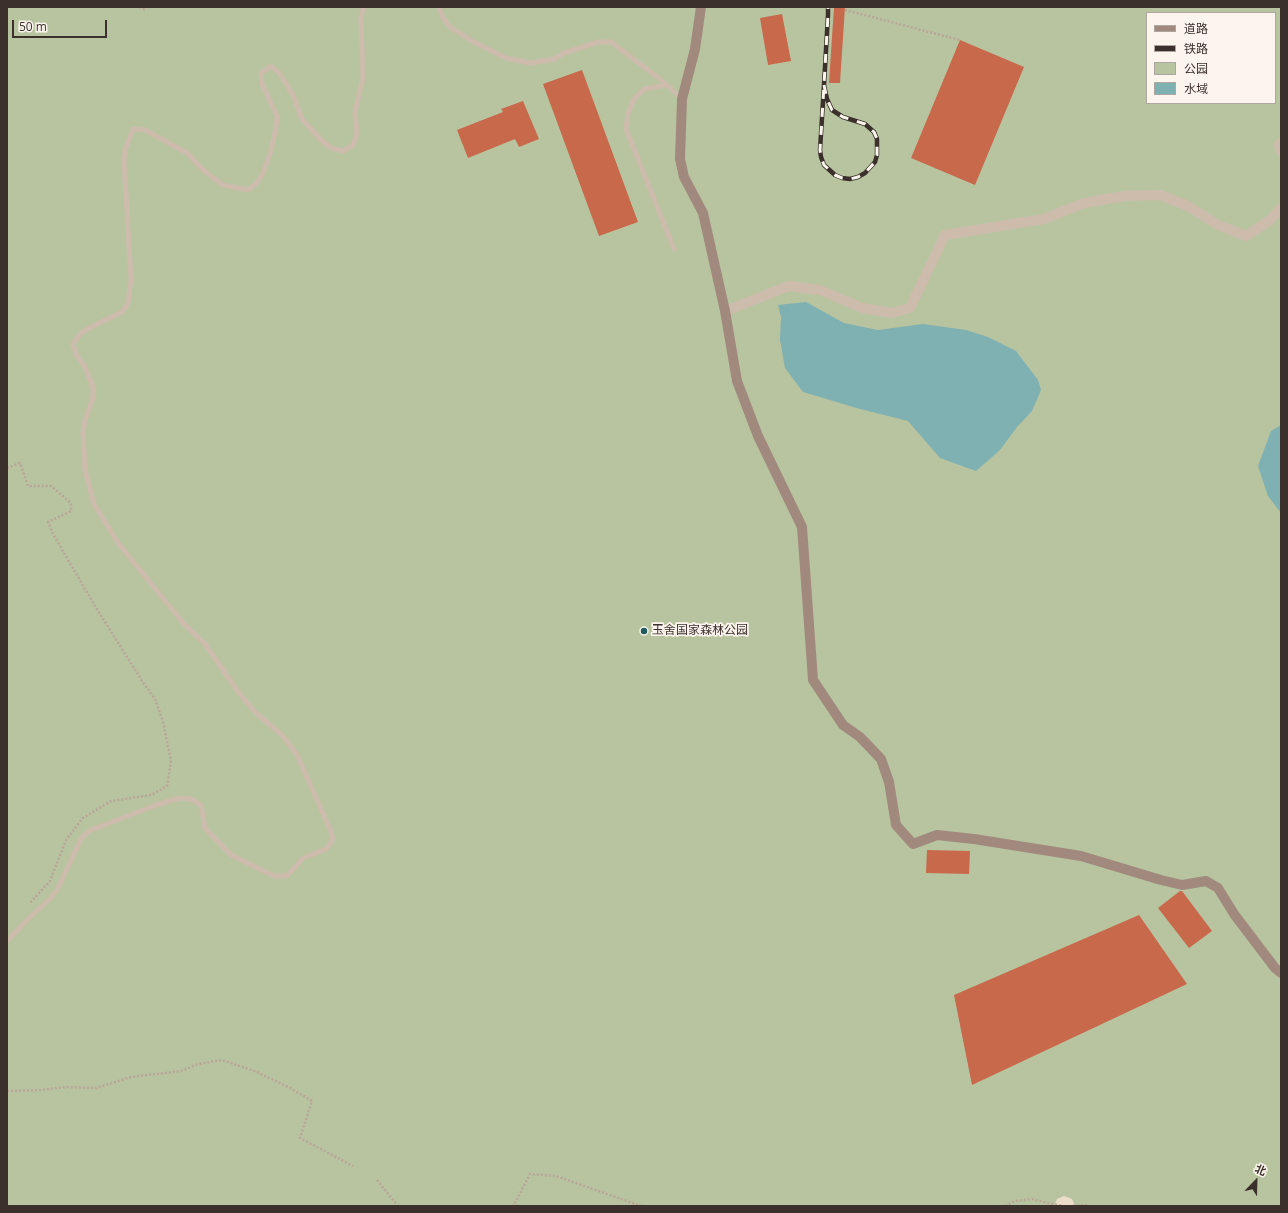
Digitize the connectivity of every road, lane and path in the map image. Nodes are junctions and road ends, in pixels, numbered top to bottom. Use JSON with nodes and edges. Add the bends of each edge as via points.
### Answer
{"nodes":[{"id":1,"x":139,"y":7,"type":"edge"},
{"id":2,"x":147,"y":7,"type":"edge"},
{"id":3,"x":363,"y":7,"type":"edge"},
{"id":4,"x":439,"y":7,"type":"edge"},
{"id":5,"x":701,"y":7,"type":"edge"},
{"id":6,"x":844,"y":10,"type":"dead end"},
{"id":7,"x":960,"y":40,"type":"dead end"},
{"id":8,"x":666,"y":85,"type":"junction"},
{"id":9,"x":682,"y":99,"type":"junction"},
{"id":10,"x":1281,"y":142,"type":"edge"},
{"id":11,"x":1281,"y":152,"type":"edge"},
{"id":12,"x":1281,"y":208,"type":"edge"},
{"id":13,"x":674,"y":249,"type":"dead end"},
{"id":14,"x":726,"y":311,"type":"junction"},
{"id":15,"x":7,"y":468,"type":"edge"},
{"id":16,"x":26,"y":908,"type":"dead end"},
{"id":17,"x":7,"y":941,"type":"edge"},
{"id":18,"x":1281,"y":973,"type":"edge"},
{"id":19,"x":7,"y":1091,"type":"edge"},
{"id":20,"x":353,"y":1166,"type":"dead end"},
{"id":21,"x":377,"y":1180,"type":"dead end"},
{"id":22,"x":398,"y":1206,"type":"edge"},
{"id":23,"x":512,"y":1206,"type":"edge"},
{"id":24,"x":641,"y":1206,"type":"edge"},
{"id":25,"x":1005,"y":1206,"type":"edge"},
{"id":26,"x":1062,"y":1206,"type":"edge"},
{"id":27,"x":1073,"y":1206,"type":"edge"},
{"id":28,"x":1090,"y":1206,"type":"edge"}],
"edges":[{"from":1,"to":2,"type":"path"},
{"from":3,"to":17,"type":"lane","via":[[361,19],[364,78],[355,112],[357,134],[353,145],[343,151],[331,148],[302,119],[293,95],[280,74],[271,66],[262,73],[262,84],[276,116],[275,134],[263,173],[257,183],[248,190],[223,185],[186,153],[145,130],[134,128],[125,150],[124,161],[131,279],[128,303],[122,312],[80,334],[73,344],[93,387],[93,398],[85,420],[84,432],[85,470],[94,504],[118,544],[184,624],[205,644],[255,712],[283,736],[297,755],[332,839],[326,849],[303,858],[287,876],[274,876],[230,855],[204,828],[201,805],[191,799],[179,798],[156,805],[91,830],[82,837],[50,900]]},
{"from":4,"to":8,"type":"lane","via":[[450,27],[506,58],[530,63],[554,59],[598,42],[611,42]]},
{"from":5,"to":9,"type":"street","via":[[695,49]]},
{"from":6,"to":7,"type":"path"},
{"from":8,"to":9,"type":"lane"},
{"from":8,"to":13,"type":"lane","via":[[644,89],[634,99],[628,113],[626,129]]},
{"from":9,"to":14,"type":"street","via":[[680,158],[684,177],[703,213]]},
{"from":10,"to":11,"type":"street"},
{"from":12,"to":14,"type":"street","via":[[1270,220],[1246,236],[1218,225],[1188,206],[1160,195],[1125,196],[1084,203],[1044,219],[945,235],[910,308],[892,313],[862,308],[820,290],[789,286]]},
{"from":14,"to":18,"type":"street","via":[[736,381],[758,436],[802,527],[813,680],[843,725],[860,737],[881,759],[889,782],[896,825],[913,844],[938,835],[974,839],[1081,856],[1182,885],[1206,881],[1218,888],[1234,914]]},
{"from":15,"to":16,"type":"path","via":[[20,463],[28,486],[51,486],[71,503],[71,511],[48,522],[94,606],[155,700],[163,722],[171,761],[167,786],[151,795],[111,801],[83,818],[66,840],[50,881]]},
{"from":19,"to":20,"type":"path","via":[[96,1088],[131,1078],[181,1071],[198,1064],[222,1060],[257,1072],[312,1102],[300,1138]]},
{"from":21,"to":22,"type":"path"},
{"from":23,"to":24,"type":"path","via":[[530,1174],[556,1176]]},
{"from":25,"to":26,"type":"path","via":[[1015,1201],[1031,1199]]},
{"from":27,"to":28,"type":"path"}]}
